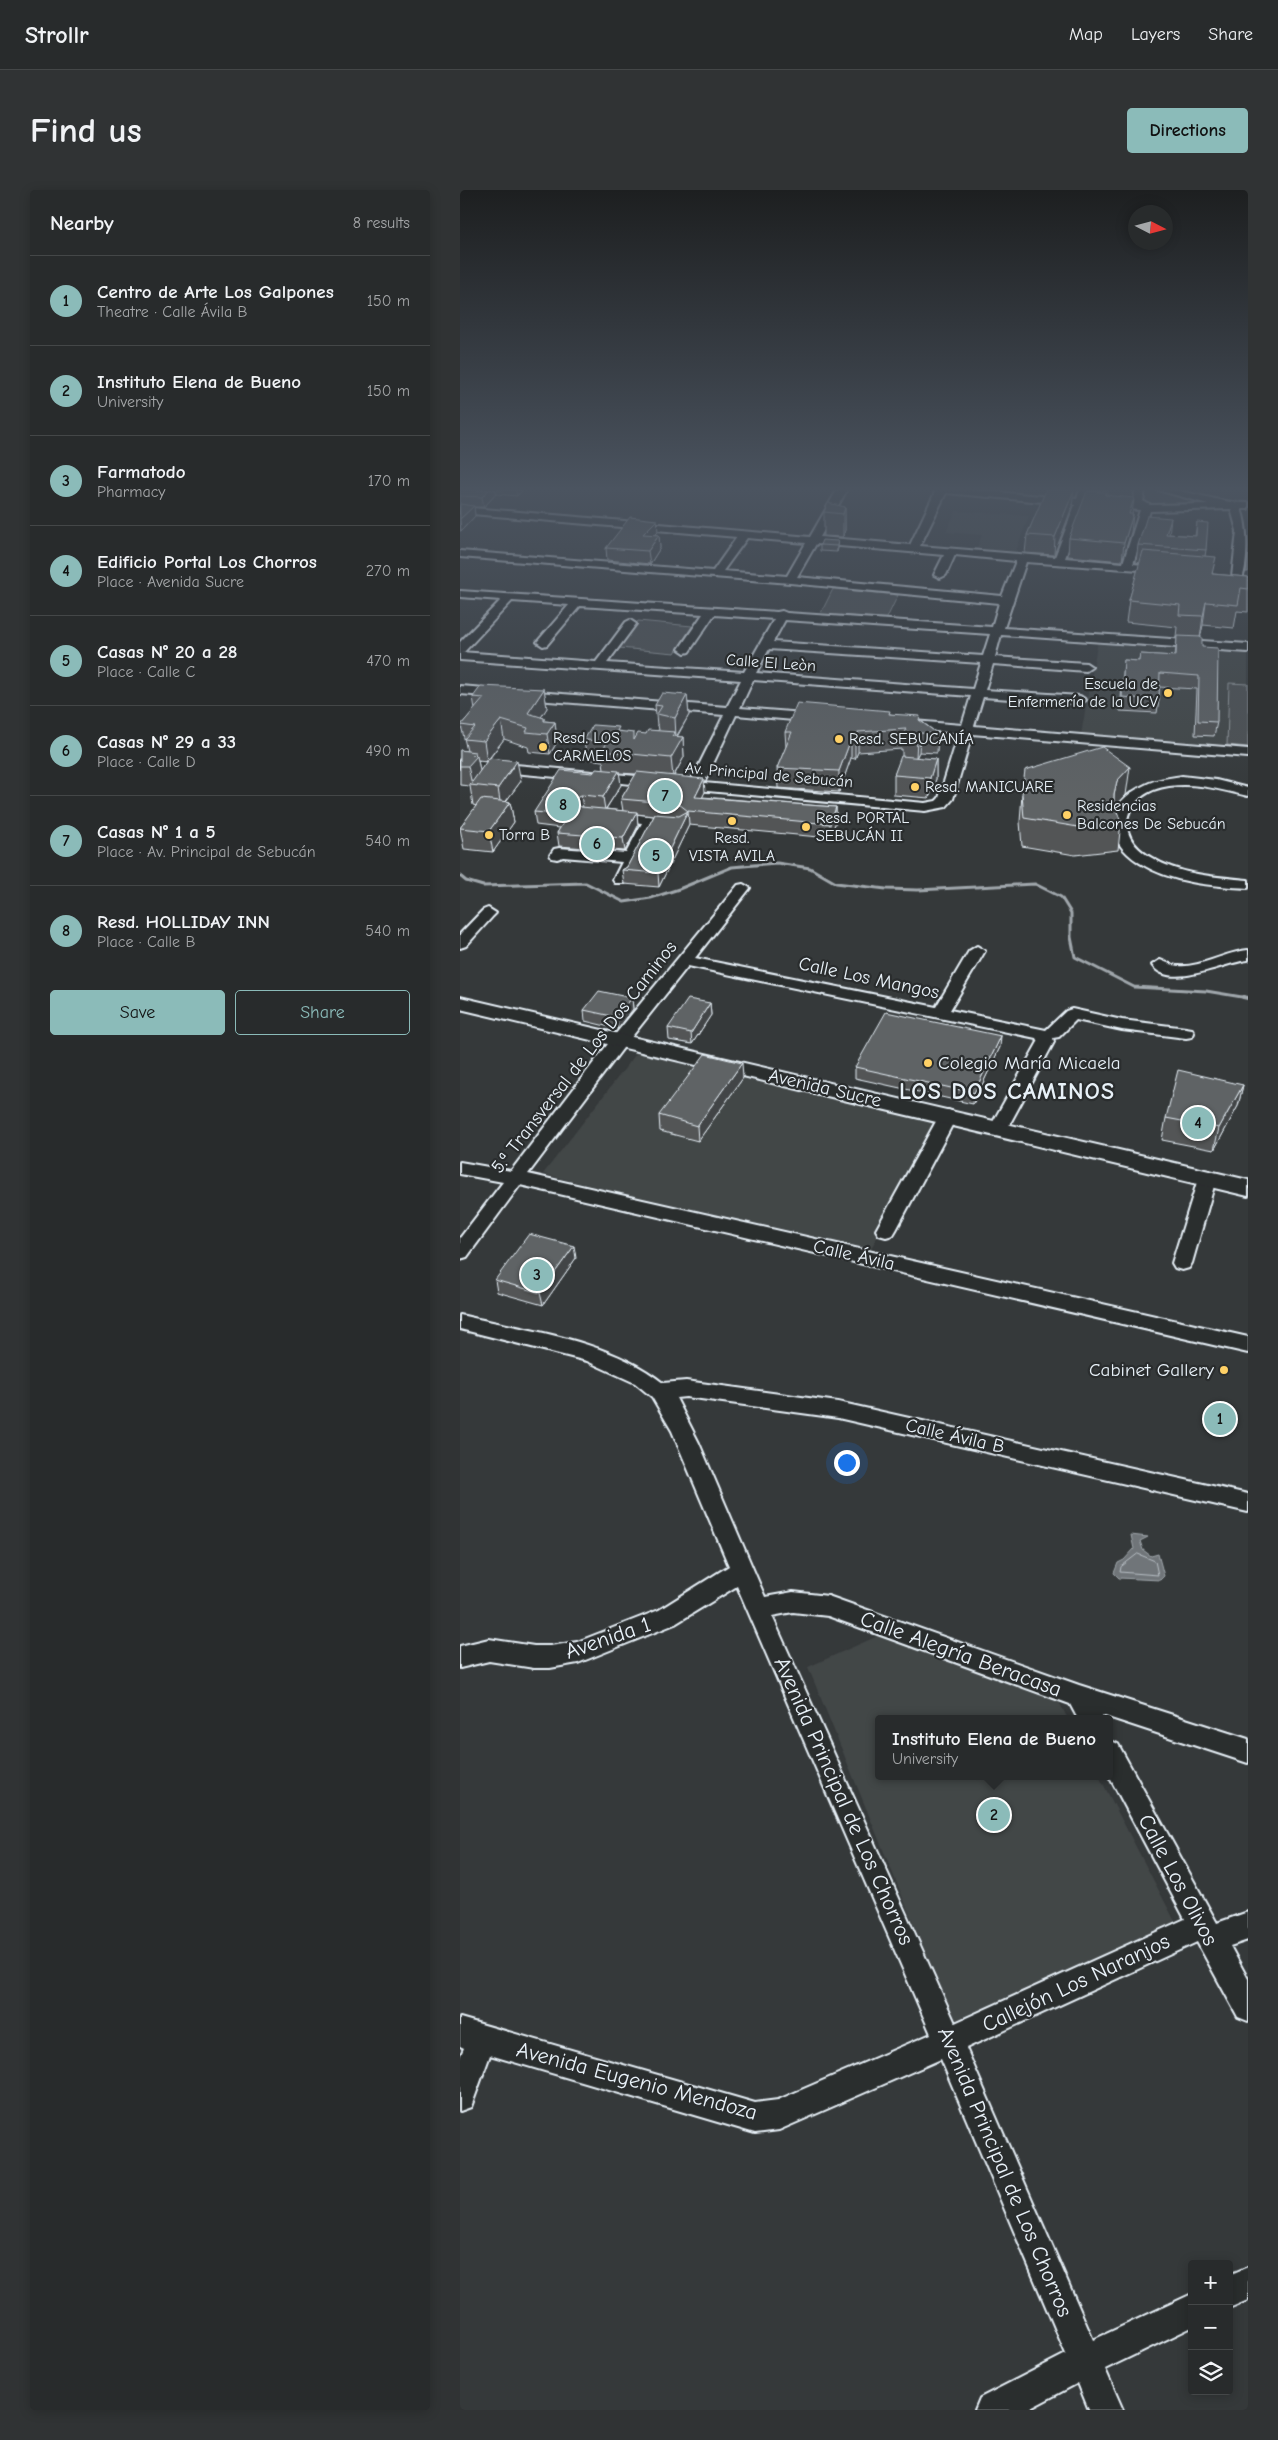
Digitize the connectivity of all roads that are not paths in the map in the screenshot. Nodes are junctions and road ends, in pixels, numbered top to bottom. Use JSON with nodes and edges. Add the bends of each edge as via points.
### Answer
{"nodes":[{"id":1,"x":460,"y":594,"type":"edge"},
{"id":2,"x":937,"y":594,"type":"edge"},
{"id":3,"x":1008,"y":594,"type":"edge"},
{"id":4,"x":510,"y":597,"type":"junction"},
{"id":5,"x":1006,"y":600,"type":"junction"},
{"id":6,"x":578,"y":601,"type":"junction"},
{"id":7,"x":712,"y":610,"type":"junction"},
{"id":8,"x":782,"y":614,"type":"junction"},
{"id":9,"x":630,"y":624,"type":"dead end"},
{"id":10,"x":997,"y":630,"type":"junction"},
{"id":11,"x":544,"y":642,"type":"dead end"},
{"id":12,"x":767,"y":645,"type":"junction"},
{"id":13,"x":1248,"y":648,"type":"edge"},
{"id":14,"x":460,"y":649,"type":"edge"},
{"id":15,"x":685,"y":649,"type":"dead end"},
{"id":16,"x":460,"y":656,"type":"edge"},
{"id":17,"x":987,"y":660,"type":"junction"},
{"id":18,"x":598,"y":667,"type":"junction"},
{"id":19,"x":1086,"y":667,"type":"dead end"},
{"id":20,"x":748,"y":677,"type":"junction"},
{"id":21,"x":460,"y":690,"type":"edge"},
{"id":22,"x":978,"y":693,"type":"junction"},
{"id":23,"x":1080,"y":700,"type":"dead end"},
{"id":24,"x":731,"y":712,"type":"junction"},
{"id":25,"x":830,"y":719,"type":"edge"},
{"id":26,"x":889,"y":723,"type":"edge"},
{"id":27,"x":967,"y":729,"type":"junction"},
{"id":28,"x":1248,"y":752,"type":"edge"},
{"id":29,"x":460,"y":764,"type":"edge"},
{"id":30,"x":633,"y":780,"type":"junction"},
{"id":31,"x":696,"y":786,"type":"junction"},
{"id":32,"x":1248,"y":792,"type":"edge"},
{"id":33,"x":592,"y":814,"type":"edge"},
{"id":34,"x":612,"y":816,"type":"junction"},
{"id":35,"x":650,"y":820,"type":"junction"},
{"id":36,"x":680,"y":824,"type":"edge"},
{"id":37,"x":557,"y":856,"type":"dead end"},
{"id":38,"x":631,"y":858,"type":"junction"},
{"id":39,"x":620,"y":880,"type":"dead end"},
{"id":40,"x":1248,"y":884,"type":"edge"},
{"id":41,"x":743,"y":888,"type":"dead end"},
{"id":42,"x":488,"y":914,"type":"dead end"},
{"id":43,"x":460,"y":943,"type":"edge"},
{"id":44,"x":977,"y":951,"type":"dead end"},
{"id":45,"x":1248,"y":955,"type":"edge"},
{"id":46,"x":685,"y":961,"type":"junction"},
{"id":47,"x":1160,"y":965,"type":"dead end"},
{"id":48,"x":460,"y":1004,"type":"edge"},
{"id":49,"x":940,"y":1013,"type":"junction"},
{"id":50,"x":1186,"y":1033,"type":"dead end"},
{"id":51,"x":1044,"y":1036,"type":"junction"},
{"id":52,"x":620,"y":1040,"type":"junction"},
{"id":53,"x":948,"y":1116,"type":"junction"},
{"id":54,"x":998,"y":1129,"type":"junction"},
{"id":55,"x":460,"y":1168,"type":"edge"},
{"id":56,"x":517,"y":1178,"type":"junction"},
{"id":57,"x":1207,"y":1179,"type":"junction"},
{"id":58,"x":1248,"y":1188,"type":"edge"},
{"id":59,"x":886,"y":1230,"type":"dead end"},
{"id":60,"x":460,"y":1252,"type":"edge"},
{"id":61,"x":1182,"y":1263,"type":"dead end"},
{"id":62,"x":460,"y":1322,"type":"edge"},
{"id":63,"x":1248,"y":1344,"type":"edge"},
{"id":64,"x":659,"y":1391,"type":"junction"},
{"id":65,"x":1248,"y":1504,"type":"edge"},
{"id":66,"x":743,"y":1570,"type":"junction"},
{"id":67,"x":757,"y":1608,"type":"junction"},
{"id":68,"x":460,"y":1657,"type":"edge"},
{"id":69,"x":1079,"y":1696,"type":"junction"},
{"id":70,"x":1089,"y":1715,"type":"edge"},
{"id":71,"x":1248,"y":1751,"type":"edge"},
{"id":72,"x":1113,"y":1759,"type":"edge"},
{"id":73,"x":1248,"y":1926,"type":"edge"},
{"id":74,"x":1206,"y":1932,"type":"junction"},
{"id":75,"x":1248,"y":2007,"type":"edge"},
{"id":76,"x":471,"y":2035,"type":"edge"},
{"id":77,"x":950,"y":2040,"type":"junction"},
{"id":78,"x":460,"y":2096,"type":"edge"},
{"id":79,"x":1248,"y":2283,"type":"edge"},
{"id":80,"x":1233,"y":2290,"type":"edge"},
{"id":81,"x":1188,"y":2312,"type":"edge"},
{"id":82,"x":1086,"y":2361,"type":"junction"},
{"id":83,"x":992,"y":2410,"type":"edge"},
{"id":84,"x":1106,"y":2410,"type":"edge"}],
"edges":[{"from":1,"to":4,"type":"street"},
{"from":2,"to":5,"type":"street"},
{"from":3,"to":5,"type":"street"},
{"from":4,"to":6,"type":"street"},
{"from":4,"to":14,"type":"street"},
{"from":5,"to":10,"type":"street"},
{"from":6,"to":7,"type":"street"},
{"from":6,"to":11,"type":"street"},
{"from":7,"to":8,"type":"street"},
{"from":7,"to":15,"type":"street"},
{"from":8,"to":10,"type":"street"},
{"from":8,"to":12,"type":"street"},
{"from":9,"to":18,"type":"street"},
{"from":10,"to":13,"type":"street"},
{"from":10,"to":17,"type":"street"},
{"from":12,"to":17,"type":"street"},
{"from":12,"to":20,"type":"street"},
{"from":16,"to":18,"type":"street","name":"Calle El Leòn"},
{"from":17,"to":19,"type":"street"},
{"from":17,"to":22,"type":"street"},
{"from":18,"to":20,"type":"street","name":"Calle El Leòn"},
{"from":20,"to":22,"type":"street","name":"Calle El Leòn"},
{"from":20,"to":24,"type":"street"},
{"from":21,"to":24,"type":"street"},
{"from":22,"to":23,"type":"street","name":"Calle El Leòn"},
{"from":22,"to":27,"type":"street"},
{"from":24,"to":25,"type":"street"},
{"from":24,"to":31,"type":"street"},
{"from":26,"to":27,"type":"street"},
{"from":27,"to":28,"type":"street"},
{"from":27,"to":31,"type":"street","name":"Av. Principal de Sebucán","via":[[946,799],[941,804],[925,807]]},
{"from":29,"to":30,"type":"street","name":"Av. Principal de Sebucán"},
{"from":30,"to":31,"type":"street","name":"Av. Principal de Sebucán"},
{"from":30,"to":34,"type":"street"},
{"from":32,"to":40,"type":"street","via":[[1208,781],[1162,783],[1129,801],[1120,815],[1119,831],[1130,850],[1156,866],[1187,876]]},
{"from":33,"to":34,"type":"street"},
{"from":34,"to":35,"type":"street"},
{"from":35,"to":36,"type":"street"},
{"from":35,"to":38,"type":"street"},
{"from":37,"to":38,"type":"street","via":[[559,852]]},
{"from":38,"to":39,"type":"street"},
{"from":41,"to":46,"type":"street","name":"5.ª Transversal de Los Dos Caminos"},
{"from":42,"to":43,"type":"street"},
{"from":44,"to":49,"type":"street"},
{"from":45,"to":47,"type":"street","via":[[1178,972]]},
{"from":46,"to":49,"type":"street","name":"Calle Los Mangos"},
{"from":46,"to":52,"type":"street","name":"5.ª Transversal de Los Dos Caminos"},
{"from":48,"to":52,"type":"main road","name":"Avenida Sucre"},
{"from":49,"to":51,"type":"street","name":"Calle Los Mangos"},
{"from":50,"to":51,"type":"street","via":[[1122,1025],[1072,1014],[1053,1033]]},
{"from":51,"to":54,"type":"street","via":[[1046,1042]]},
{"from":52,"to":53,"type":"main road","name":"Avenida Sucre"},
{"from":52,"to":56,"type":"street","name":"5.ª Transversal de Los Dos Caminos"},
{"from":53,"to":54,"type":"main road","name":"Avenida Sucre"},
{"from":53,"to":59,"type":"street"},
{"from":54,"to":57,"type":"main road","name":"Avenida Sucre"},
{"from":55,"to":56,"type":"street","name":"Calle Ávila"},
{"from":56,"to":60,"type":"street","name":"5.ª Transversal de Los Dos Caminos"},
{"from":56,"to":63,"type":"street","name":"Calle Ávila"},
{"from":57,"to":58,"type":"main road","name":"Avenida Sucre"},
{"from":57,"to":61,"type":"street"},
{"from":62,"to":64,"type":"street","name":"Avenida Principal de Los Chorros","via":[[595,1356],[629,1371]]},
{"from":64,"to":65,"type":"street","name":"Calle Ávila B","via":[[686,1389],[838,1410]]},
{"from":64,"to":66,"type":"street","name":"Avenida Principal de Los Chorros","via":[[685,1435]]},
{"from":66,"to":67,"type":"street","name":"Avenida Principal de Los Chorros"},
{"from":66,"to":68,"type":"street","name":"Avenida 1","via":[[667,1617],[578,1652],[534,1657],[489,1650]]},
{"from":67,"to":69,"type":"street","name":"Calle Alegría Beracasa","via":[[793,1602],[828,1606]]},
{"from":67,"to":77,"type":"street","name":"Avenida Principal de Los Chorros"},
{"from":69,"to":70,"type":"street"},
{"from":69,"to":71,"type":"street","name":"Calle Alegría Beracasa"},
{"from":72,"to":74,"type":"street","name":"Calle Los Olivos"},
{"from":73,"to":74,"type":"street","name":"Callejón Los Naranjos"},
{"from":74,"to":75,"type":"street","name":"Calle Los Olivos"},
{"from":74,"to":77,"type":"street","name":"Callejón Los Naranjos"},
{"from":76,"to":77,"type":"street","name":"Avenida Eugenio Mendoza","via":[[755,2118],[778,2115]]},
{"from":76,"to":78,"type":"street"},
{"from":77,"to":82,"type":"street","name":"Avenida Principal de Los Chorros"},
{"from":79,"to":80,"type":"street"},
{"from":81,"to":82,"type":"street"},
{"from":82,"to":83,"type":"street"},
{"from":82,"to":84,"type":"street","name":"Avenida Principal de Los Chorros"}]}
